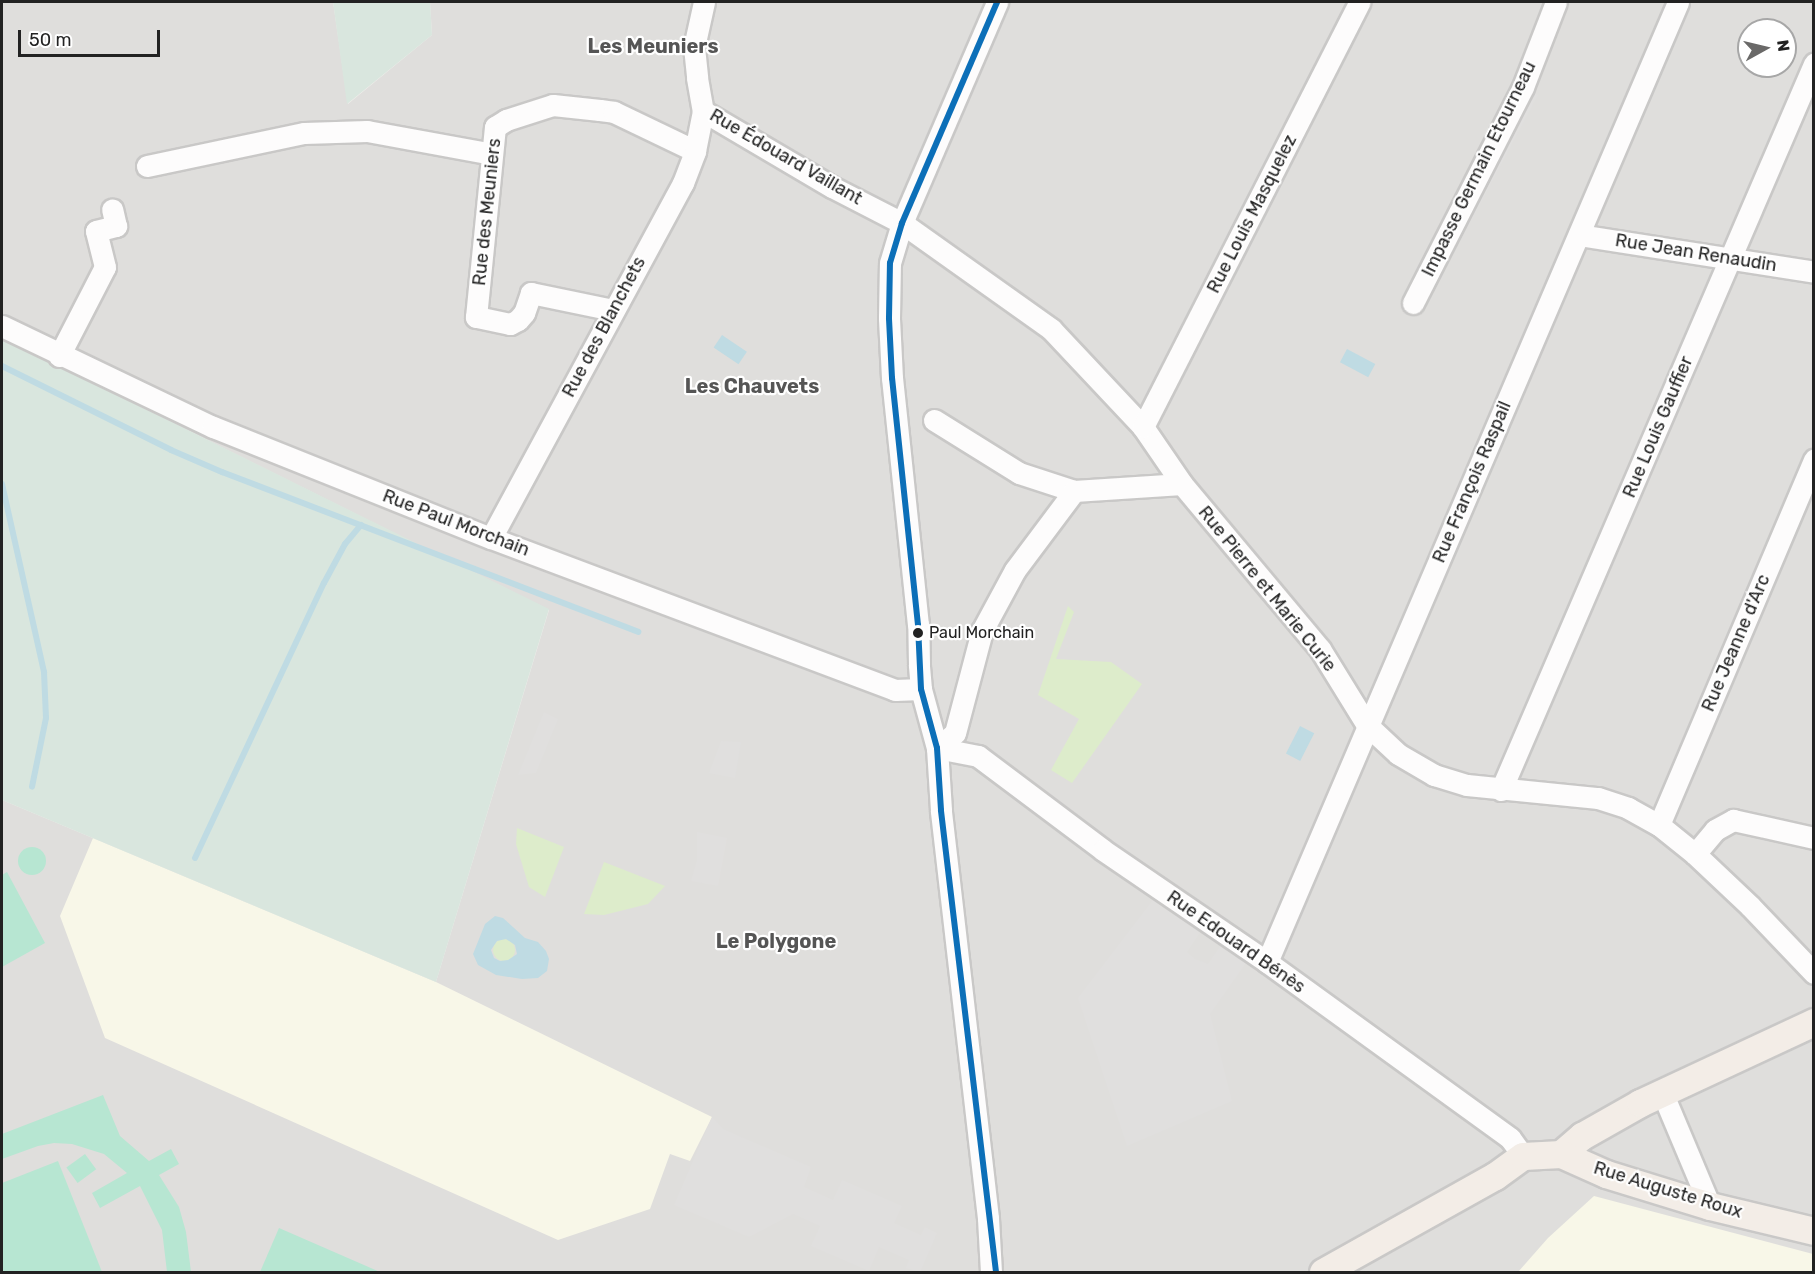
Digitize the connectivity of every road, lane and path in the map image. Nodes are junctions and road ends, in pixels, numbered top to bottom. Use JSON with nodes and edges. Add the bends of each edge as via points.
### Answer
{"nodes":[{"id":1,"x":704,"y":2,"type":"edge"},
{"id":2,"x":997,"y":2,"type":"edge"},
{"id":3,"x":1360,"y":2,"type":"edge"},
{"id":4,"x":1556,"y":2,"type":"edge"},
{"id":5,"x":1678,"y":2,"type":"edge"},
{"id":6,"x":1814,"y":64,"type":"edge"},
{"id":7,"x":704,"y":111,"type":"junction"},
{"id":8,"x":695,"y":150,"type":"junction"},
{"id":9,"x":492,"y":154,"type":"junction"},
{"id":10,"x":147,"y":166,"type":"dead end"},
{"id":11,"x":112,"y":209,"type":"dead end"},
{"id":12,"x":902,"y":223,"type":"junction"},
{"id":13,"x":1579,"y":235,"type":"junction"},
{"id":14,"x":1731,"y":257,"type":"junction"},
{"id":15,"x":1814,"y":272,"type":"edge"},
{"id":16,"x":1413,"y":303,"type":"dead end"},
{"id":17,"x":613,"y":310,"type":"junction"},
{"id":18,"x":2,"y":326,"type":"edge"},
{"id":19,"x":59,"y":356,"type":"junction"},
{"id":20,"x":934,"y":420,"type":"dead end"},
{"id":21,"x":1143,"y":428,"type":"junction"},
{"id":22,"x":1814,"y":460,"type":"edge"},
{"id":23,"x":1182,"y":484,"type":"junction"},
{"id":24,"x":1074,"y":491,"type":"junction"},
{"id":25,"x":491,"y":537,"type":"junction"},
{"id":26,"x":921,"y":689,"type":"junction"},
{"id":27,"x":1367,"y":724,"type":"junction"},
{"id":28,"x":937,"y":748,"type":"junction"},
{"id":29,"x":1501,"y":790,"type":"junction"},
{"id":30,"x":1659,"y":825,"type":"junction"},
{"id":31,"x":1814,"y":838,"type":"edge"},
{"id":32,"x":1695,"y":854,"type":"junction"},
{"id":33,"x":1267,"y":962,"type":"junction"},
{"id":34,"x":1814,"y":973,"type":"edge"},
{"id":35,"x":1814,"y":1022,"type":"edge"},
{"id":36,"x":1662,"y":1092,"type":"junction"},
{"id":37,"x":1561,"y":1154,"type":"junction"},
{"id":38,"x":1522,"y":1156,"type":"junction"},
{"id":39,"x":1710,"y":1206,"type":"junction"},
{"id":40,"x":1814,"y":1231,"type":"edge"},
{"id":41,"x":990,"y":1234,"type":"junction"},
{"id":42,"x":991,"y":1272,"type":"edge"},
{"id":43,"x":996,"y":1272,"type":"edge"},
{"id":44,"x":1323,"y":1272,"type":"edge"}],
"edges":[{"from":1,"to":7,"type":"street","name":"Rue Édouard Vaillant","via":[[694,47]]},
{"from":2,"to":12,"type":"street"},
{"from":3,"to":21,"type":"street","name":"Rue Louis Masquelez"},
{"from":4,"to":16,"type":"street","name":"Impasse Germain Etourneau","via":[[1522,87]]},
{"from":5,"to":13,"type":"street","name":"Rue François Raspail"},
{"from":6,"to":14,"type":"street","name":"Rue Louis Gauffier"},
{"from":7,"to":8,"type":"street","name":"Rue des Blanchets"},
{"from":7,"to":12,"type":"street","name":"Rue Édouard Vaillant","via":[[832,187]]},
{"from":8,"to":9,"type":"street","name":"Rue des Meuniers","via":[[614,112],[553,105],[495,127]]},
{"from":8,"to":17,"type":"street","name":"Rue des Blanchets","via":[[683,183]]},
{"from":9,"to":10,"type":"street","via":[[367,130],[304,134]]},
{"from":9,"to":17,"type":"street","name":"Rue des Meuniers","via":[[476,317],[510,324],[524,313],[531,293]]},
{"from":11,"to":19,"type":"street","via":[[116,226],[96,231],[105,267]]},
{"from":12,"to":21,"type":"street","name":"Rue Pierre et Marie Curie","via":[[1051,329]]},
{"from":12,"to":26,"type":"street","via":[[890,263],[889,318]]},
{"from":13,"to":14,"type":"street","name":"Rue Jean Renaudin"},
{"from":13,"to":27,"type":"street","name":"Rue François Raspail"},
{"from":14,"to":15,"type":"street","name":"Rue Jean Renaudin"},
{"from":14,"to":29,"type":"street","name":"Rue Louis Gauffier"},
{"from":17,"to":25,"type":"street","name":"Rue des Blanchets"},
{"from":18,"to":19,"type":"street","name":"Rue Paul Morchain"},
{"from":19,"to":25,"type":"street","name":"Rue Paul Morchain","via":[[213,427]]},
{"from":20,"to":24,"type":"street","via":[[1019,473]]},
{"from":21,"to":23,"type":"street","name":"Rue Pierre et Marie Curie"},
{"from":22,"to":30,"type":"street","name":"Rue Jeanne d'Arc"},
{"from":23,"to":24,"type":"street"},
{"from":23,"to":27,"type":"street","name":"Rue Pierre et Marie Curie","via":[[1320,649]]},
{"from":24,"to":28,"type":"street","via":[[1015,570],[982,631],[955,733]]},
{"from":25,"to":26,"type":"street","name":"Rue Paul Morchain","via":[[895,690]]},
{"from":26,"to":28,"type":"street"},
{"from":27,"to":29,"type":"street","name":"Rue Pierre et Marie Curie","via":[[1398,754],[1434,775]]},
{"from":27,"to":33,"type":"street","name":"Rue François Raspail"},
{"from":28,"to":33,"type":"street","name":"Rue Edouard Bénès","via":[[978,756],[1103,850]]},
{"from":28,"to":41,"type":"street","via":[[942,822]]},
{"from":29,"to":30,"type":"street","name":"Rue Pierre et Marie Curie","via":[[1598,798]]},
{"from":30,"to":32,"type":"street","name":"Rue Pierre et Marie Curie"},
{"from":31,"to":32,"type":"street","via":[[1733,820],[1715,830]]},
{"from":32,"to":34,"type":"street","name":"Rue Pierre et Marie Curie"},
{"from":33,"to":38,"type":"street","name":"Rue Edouard Bénès","via":[[1510,1138]]},
{"from":35,"to":36,"type":"main road"},
{"from":36,"to":37,"type":"main road","via":[[1582,1136]]},
{"from":36,"to":39,"type":"street"},
{"from":37,"to":38,"type":"main road","name":"Rue Auguste Roux"},
{"from":37,"to":39,"type":"main road","name":"Rue Auguste Roux","via":[[1606,1174]]},
{"from":38,"to":44,"type":"main road","via":[[1495,1176]]},
{"from":39,"to":40,"type":"main road","name":"Rue Auguste Roux"},
{"from":41,"to":42,"type":"street"},
{"from":41,"to":43,"type":"street"}]}
